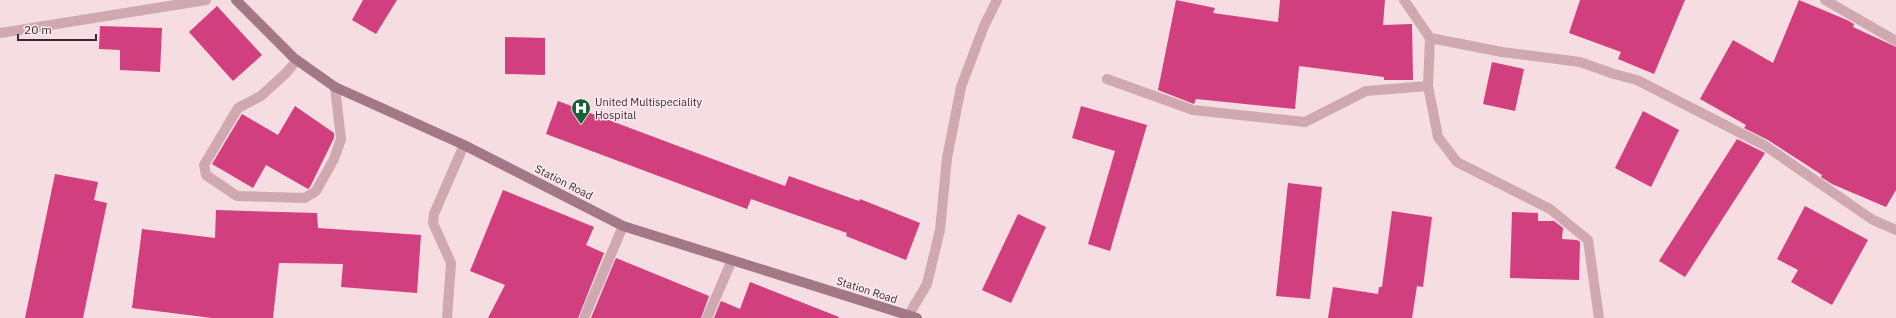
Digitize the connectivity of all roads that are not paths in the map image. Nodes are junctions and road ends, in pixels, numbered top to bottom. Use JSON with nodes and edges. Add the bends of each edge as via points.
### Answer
{"nodes":[{"id":1,"x":206,"y":0,"type":"edge"},
{"id":2,"x":236,"y":0,"type":"edge"},
{"id":3,"x":997,"y":0,"type":"edge"},
{"id":4,"x":1404,"y":0,"type":"edge"},
{"id":5,"x":1825,"y":0,"type":"edge"},
{"id":6,"x":0,"y":34,"type":"edge"},
{"id":7,"x":1430,"y":38,"type":"junction"},
{"id":8,"x":1896,"y":41,"type":"edge"},
{"id":9,"x":296,"y":60,"type":"junction"},
{"id":10,"x":1107,"y":79,"type":"dead end"},
{"id":11,"x":335,"y":86,"type":"junction"},
{"id":12,"x":1428,"y":86,"type":"junction"},
{"id":13,"x":464,"y":145,"type":"junction"},
{"id":14,"x":623,"y":226,"type":"junction"},
{"id":15,"x":1896,"y":230,"type":"edge"},
{"id":16,"x":732,"y":260,"type":"junction"},
{"id":17,"x":913,"y":317,"type":"edge"},
{"id":18,"x":447,"y":318,"type":"edge"},
{"id":19,"x":584,"y":318,"type":"edge"},
{"id":20,"x":707,"y":318,"type":"edge"},
{"id":21,"x":1599,"y":318,"type":"edge"}],
"edges":[{"from":1,"to":6,"type":"street"},
{"from":2,"to":9,"type":"main road","name":"Station Road"},
{"from":3,"to":17,"type":"street","via":[[984,26],[961,87],[947,158],[940,230],[926,284]]},
{"from":4,"to":7,"type":"street"},
{"from":5,"to":8,"type":"street"},
{"from":7,"to":12,"type":"street"},
{"from":7,"to":15,"type":"street","via":[[1502,52],[1580,62],[1637,80],[1764,146],[1873,220]]},
{"from":9,"to":11,"type":"main road","name":"Station Road"},
{"from":9,"to":11,"type":"street","via":[[265,92],[238,108],[204,165],[206,175],[237,196],[305,198],[316,191],[334,159],[341,139]]},
{"from":10,"to":12,"type":"street","via":[[1193,110],[1305,122],[1366,91]]},
{"from":11,"to":13,"type":"main road","name":"Station Road"},
{"from":12,"to":21,"type":"street","via":[[1438,137],[1457,162],[1550,209],[1588,240]]},
{"from":13,"to":14,"type":"main road","name":"Station Road"},
{"from":13,"to":18,"type":"street","via":[[434,214],[433,223],[451,263]]},
{"from":14,"to":16,"type":"main road","name":"Station Road"},
{"from":14,"to":19,"type":"street"},
{"from":16,"to":17,"type":"main road","name":"Station Road"},
{"from":16,"to":20,"type":"street"}]}
